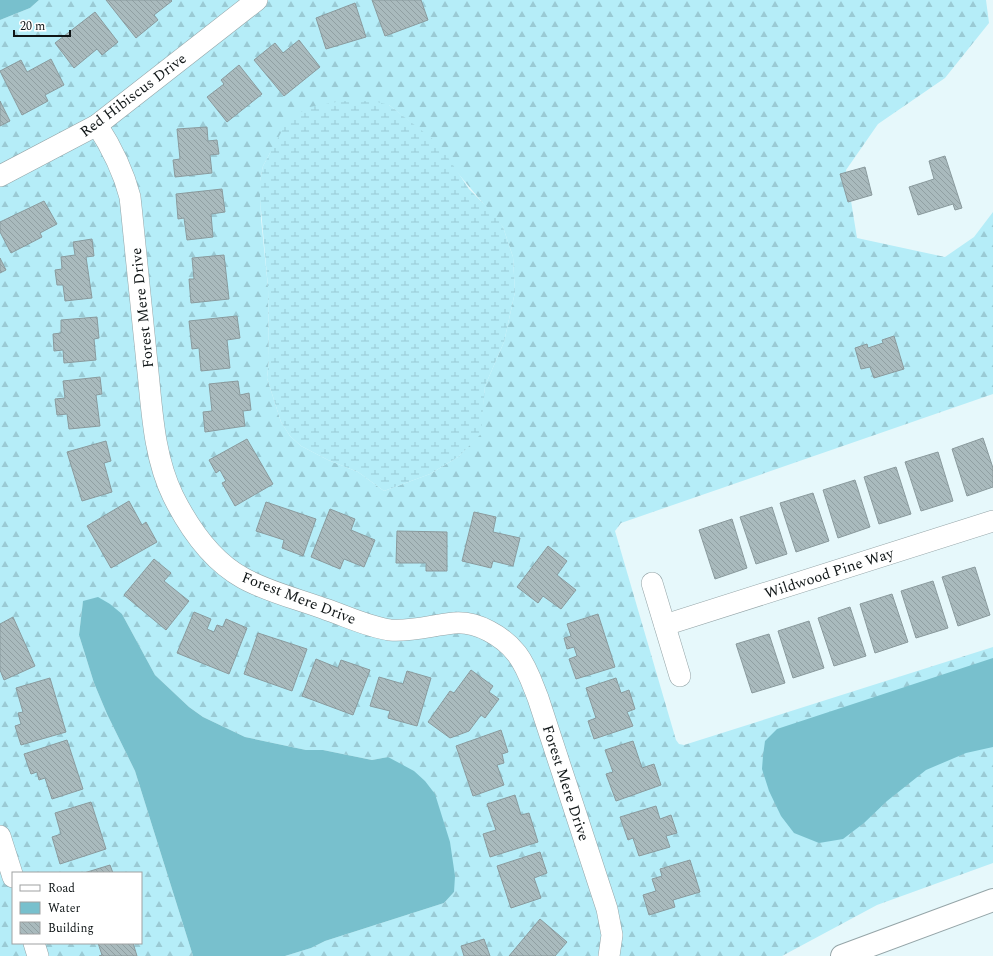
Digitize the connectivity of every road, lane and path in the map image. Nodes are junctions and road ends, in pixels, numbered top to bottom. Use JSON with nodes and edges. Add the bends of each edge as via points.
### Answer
{"nodes":[{"id":1,"x":257,"y":0,"type":"edge"},
{"id":2,"x":97,"y":125,"type":"junction"},
{"id":3,"x":0,"y":176,"type":"edge"},
{"id":4,"x":993,"y":521,"type":"edge"},
{"id":5,"x":652,"y":583,"type":"dead end"},
{"id":6,"x":666,"y":625,"type":"junction"},
{"id":7,"x":680,"y":676,"type":"dead end"},
{"id":8,"x":0,"y":836,"type":"edge"},
{"id":9,"x":12,"y":874,"type":"edge"},
{"id":10,"x":993,"y":900,"type":"edge"},
{"id":11,"x":34,"y":944,"type":"edge"},
{"id":12,"x":38,"y":956,"type":"edge"},
{"id":13,"x":609,"y":956,"type":"edge"},
{"id":14,"x":842,"y":956,"type":"edge"}],
"edges":[{"from":1,"to":2,"type":"street","name":"Red Hibiscus Drive"},
{"from":2,"to":3,"type":"street","name":"Red Hibiscus Drive"},
{"from":2,"to":13,"type":"street","name":"Forest Mere Drive","via":[[116,156],[130,197],[159,458],[183,514],[207,549],[224,566],[262,587],[390,630],[456,623],[478,627],[499,637],[516,654],[529,675],[538,698],[607,909],[612,935]]},
{"from":4,"to":6,"type":"street","name":"Wildwood Pine Way"},
{"from":5,"to":6,"type":"street"},
{"from":6,"to":7,"type":"street"},
{"from":8,"to":9,"type":"street"},
{"from":10,"to":14,"type":"main road"},
{"from":11,"to":12,"type":"street"}]}
